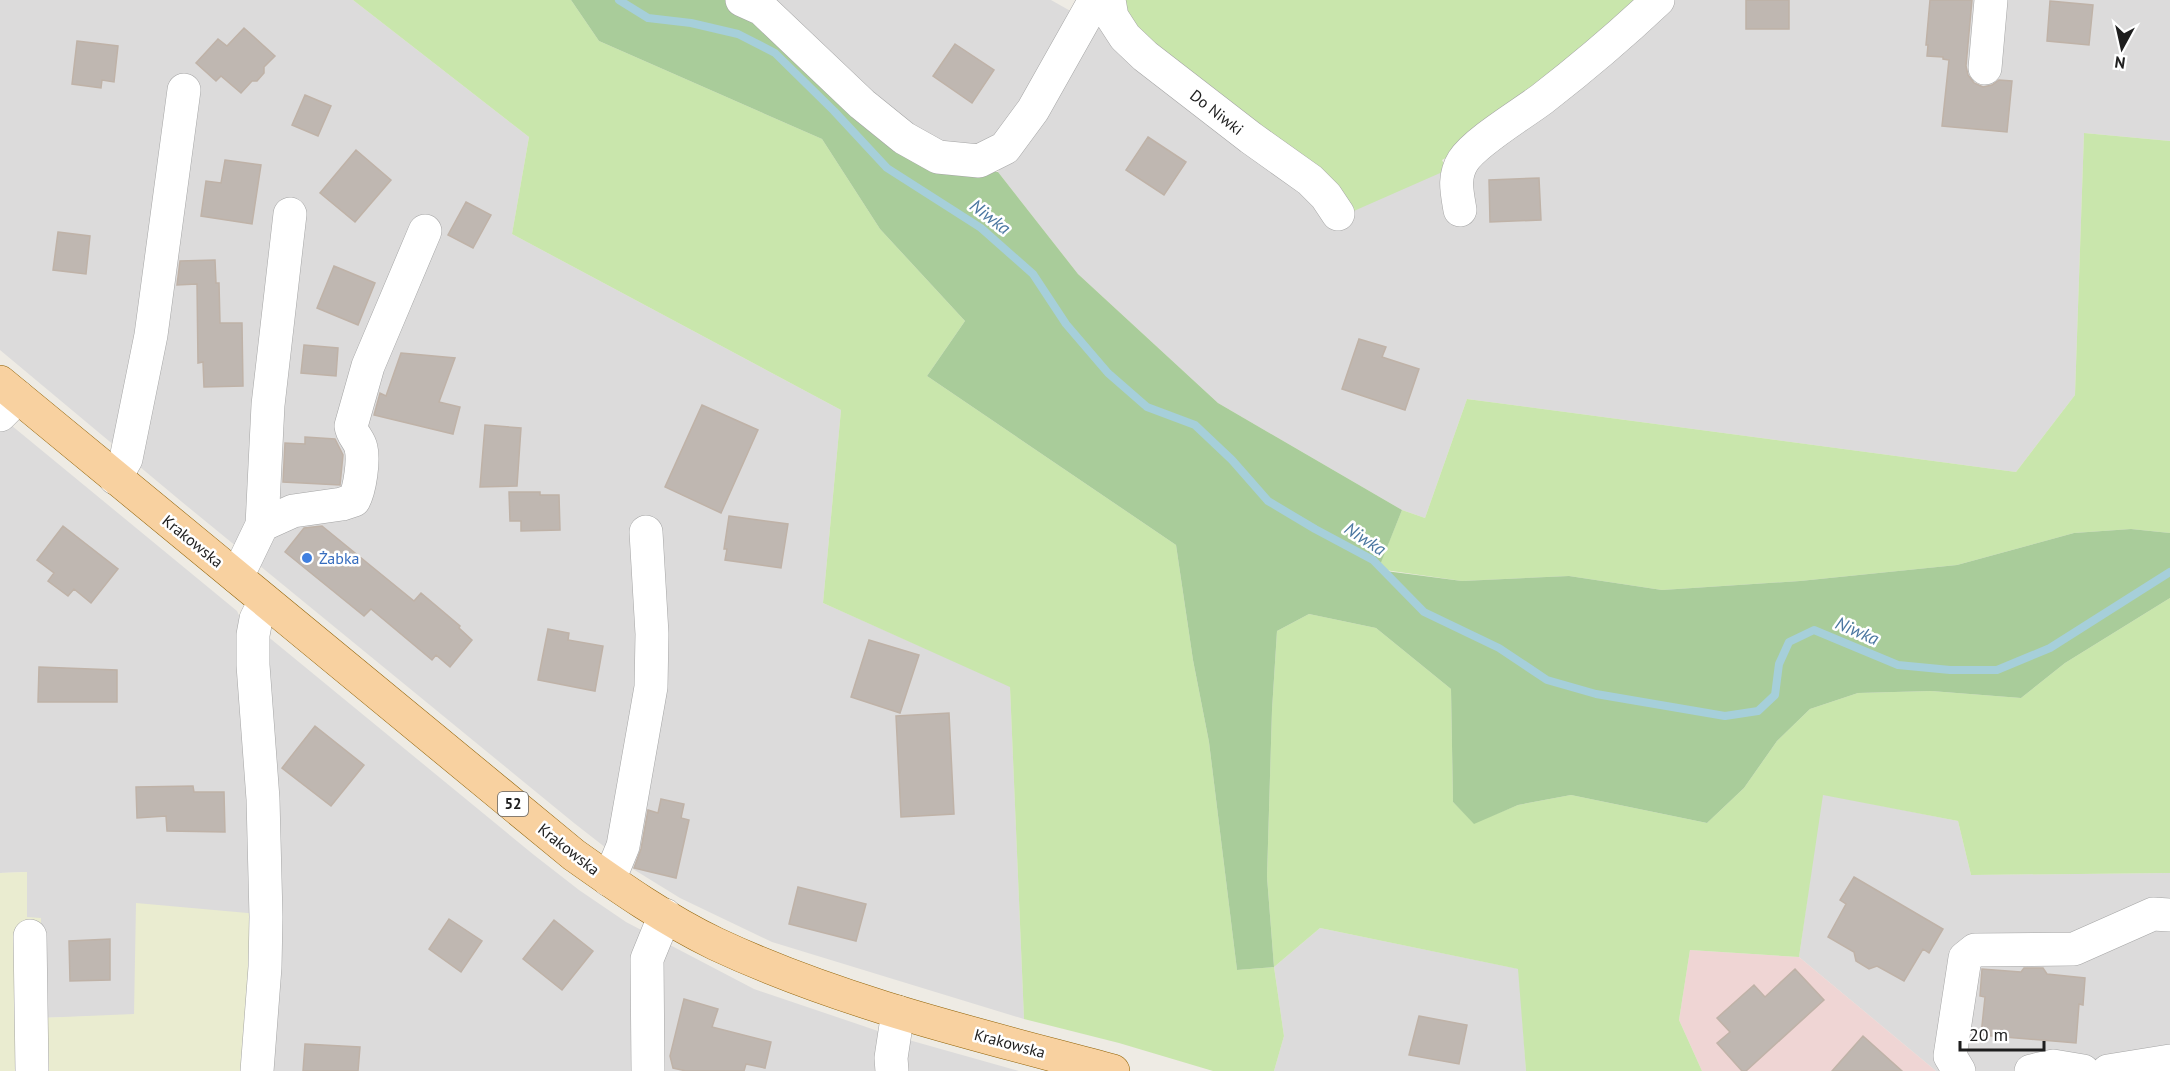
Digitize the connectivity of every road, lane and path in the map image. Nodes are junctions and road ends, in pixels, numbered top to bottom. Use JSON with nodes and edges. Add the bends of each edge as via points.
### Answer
{"nodes":[{"id":1,"x":742,"y":0,"type":"edge"},
{"id":2,"x":1095,"y":0,"type":"edge"},
{"id":3,"x":1109,"y":0,"type":"edge"},
{"id":4,"x":1658,"y":0,"type":"edge"},
{"id":5,"x":1991,"y":0,"type":"edge"},
{"id":6,"x":1986,"y":68,"type":"dead end"},
{"id":7,"x":184,"y":90,"type":"dead end"},
{"id":8,"x":1460,"y":210,"type":"dead end"},
{"id":9,"x":290,"y":214,"type":"dead end"},
{"id":10,"x":1338,"y":214,"type":"dead end"},
{"id":11,"x":425,"y":231,"type":"dead end"},
{"id":12,"x":6,"y":398,"type":"edge"},
{"id":13,"x":115,"y":478,"type":"junction"},
{"id":14,"x":262,"y":525,"type":"junction"},
{"id":15,"x":646,"y":532,"type":"dead end"},
{"id":16,"x":237,"y":577,"type":"junction"},
{"id":17,"x":265,"y":601,"type":"junction"},
{"id":18,"x":609,"y":880,"type":"junction"},
{"id":19,"x":665,"y":915,"type":"junction"},
{"id":20,"x":2170,"y":915,"type":"edge"},
{"id":21,"x":30,"y":936,"type":"dead end"},
{"id":22,"x":898,"y":1012,"type":"junction"},
{"id":23,"x":2170,"y":1061,"type":"edge"},
{"id":24,"x":32,"y":1071,"type":"edge"},
{"id":25,"x":257,"y":1071,"type":"edge"},
{"id":26,"x":648,"y":1071,"type":"edge"},
{"id":27,"x":892,"y":1071,"type":"edge"},
{"id":28,"x":1113,"y":1071,"type":"edge"},
{"id":29,"x":1959,"y":1071,"type":"edge"},
{"id":30,"x":2031,"y":1071,"type":"edge"},
{"id":31,"x":2083,"y":1071,"type":"edge"},
{"id":32,"x":2108,"y":1071,"type":"edge"}],
"edges":[{"from":1,"to":2,"type":"street","via":[[762,9],[862,104],[904,138],[938,157],[979,161],[1005,148],[1033,110]]},
{"from":3,"to":10,"type":"street","name":"Do Niwki","via":[[1112,18],[1125,37],[1310,180]]},
{"from":4,"to":8,"type":"street","via":[[1565,82],[1464,159],[1456,185]]},
{"from":5,"to":6,"type":"street"},
{"from":7,"to":13,"type":"street","via":[[151,335],[126,459]]},
{"from":9,"to":14,"type":"street","via":[[268,405]]},
{"from":11,"to":14,"type":"street","via":[[368,366],[351,426],[362,448],[359,490],[354,500],[293,511]]},
{"from":12,"to":13,"type":"main road","name":"Krakowska","number":"52"},
{"from":13,"to":16,"type":"main road","name":"Krakowska","number":"52"},
{"from":14,"to":16,"type":"street"},
{"from":15,"to":18,"type":"street","via":[[651,687],[623,846]]},
{"from":16,"to":17,"type":"main road","name":"Krakowska","number":"52"},
{"from":17,"to":18,"type":"main road","name":"Krakowska","number":"52"},
{"from":17,"to":25,"type":"street","via":[[256,619],[252,665],[266,917]]},
{"from":18,"to":19,"type":"main road","name":"Krakowska","number":"52"},
{"from":19,"to":22,"type":"main road","name":"Krakowska","number":"52","via":[[714,943],[768,966]]},
{"from":19,"to":26,"type":"street","via":[[646,959]]},
{"from":20,"to":29,"type":"street","via":[[2153,914],[2074,949],[1976,950],[1965,958],[1950,1056]]},
{"from":21,"to":24,"type":"street"},
{"from":22,"to":27,"type":"street"},
{"from":22,"to":28,"type":"main road","name":"Krakowska","number":"52"},
{"from":23,"to":32,"type":"street"},
{"from":30,"to":31,"type":"street","via":[[2053,1066]]}]}
